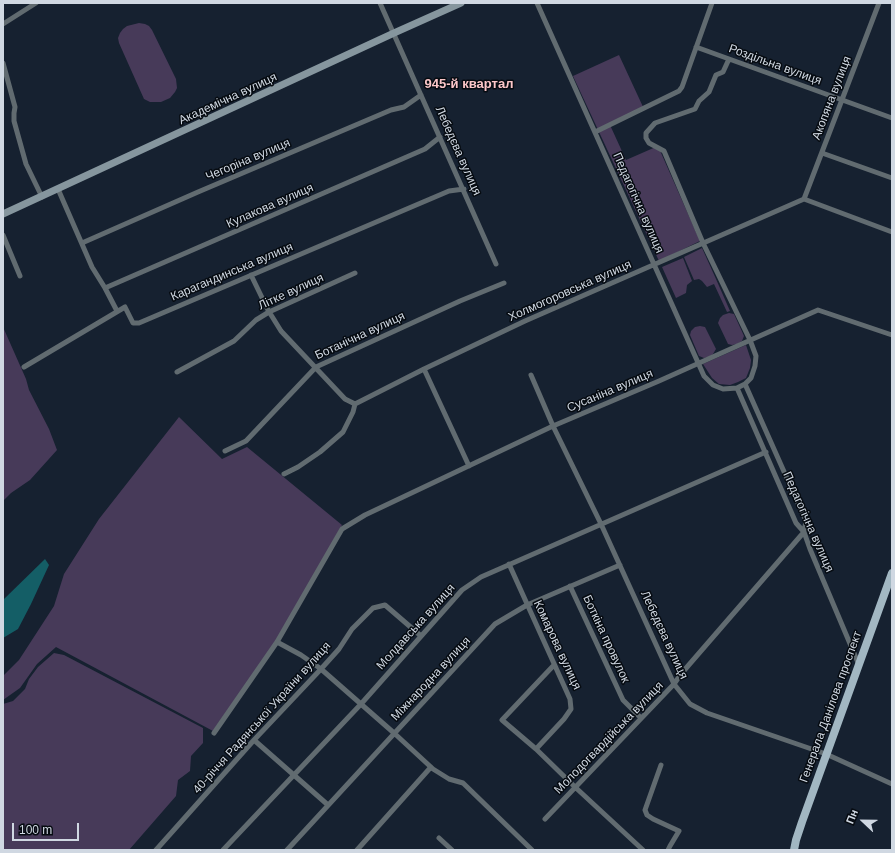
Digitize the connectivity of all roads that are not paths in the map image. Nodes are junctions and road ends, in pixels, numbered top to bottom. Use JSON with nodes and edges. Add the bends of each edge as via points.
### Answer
{"nodes":[{"id":1,"x":36,"y":3,"type":"edge"},
{"id":2,"x":380,"y":3,"type":"edge"},
{"id":3,"x":461,"y":3,"type":"edge"},
{"id":4,"x":537,"y":3,"type":"edge"},
{"id":5,"x":712,"y":3,"type":"edge"},
{"id":6,"x":878,"y":3,"type":"edge"},
{"id":7,"x":3,"y":24,"type":"edge"},
{"id":8,"x":394,"y":33,"type":"junction"},
{"id":9,"x":696,"y":47,"type":"junction"},
{"id":10,"x":729,"y":59,"type":"junction"},
{"id":11,"x":3,"y":63,"type":"edge"},
{"id":12,"x":422,"y":95,"type":"junction"},
{"id":13,"x":842,"y":100,"type":"junction"},
{"id":14,"x":892,"y":118,"type":"edge"},
{"id":15,"x":595,"y":132,"type":"junction"},
{"id":16,"x":440,"y":137,"type":"junction"},
{"id":17,"x":822,"y":153,"type":"junction"},
{"id":18,"x":892,"y":178,"type":"edge"},
{"id":19,"x":58,"y":189,"type":"junction"},
{"id":20,"x":464,"y":189,"type":"junction"},
{"id":21,"x":42,"y":197,"type":"junction"},
{"id":22,"x":804,"y":199,"type":"junction"},
{"id":23,"x":3,"y":214,"type":"edge"},
{"id":24,"x":892,"y":232,"type":"edge"},
{"id":25,"x":3,"y":235,"type":"edge"},
{"id":26,"x":82,"y":243,"type":"junction"},
{"id":27,"x":703,"y":243,"type":"junction"},
{"id":28,"x":496,"y":264,"type":"dead end"},
{"id":29,"x":655,"y":265,"type":"junction"},
{"id":30,"x":355,"y":273,"type":"dead end"},
{"id":31,"x":251,"y":275,"type":"junction"},
{"id":32,"x":20,"y":276,"type":"dead end"},
{"id":33,"x":504,"y":283,"type":"dead end"},
{"id":34,"x":105,"y":288,"type":"junction"},
{"id":35,"x":117,"y":311,"type":"junction"},
{"id":36,"x":269,"y":312,"type":"junction"},
{"id":37,"x":892,"y":335,"type":"edge"},
{"id":38,"x":750,"y":340,"type":"junction"},
{"id":39,"x":698,"y":363,"type":"junction"},
{"id":40,"x":24,"y":367,"type":"dead end"},
{"id":41,"x":316,"y":367,"type":"junction"},
{"id":42,"x":424,"y":369,"type":"junction"},
{"id":43,"x":177,"y":372,"type":"dead end"},
{"id":44,"x":531,"y":375,"type":"dead end"},
{"id":45,"x":745,"y":384,"type":"junction"},
{"id":46,"x":737,"y":388,"type":"junction"},
{"id":47,"x":356,"y":404,"type":"junction"},
{"id":48,"x":553,"y":426,"type":"junction"},
{"id":49,"x":224,"y":451,"type":"dead end"},
{"id":50,"x":766,"y":452,"type":"junction"},
{"id":51,"x":469,"y":466,"type":"junction"},
{"id":52,"x":284,"y":474,"type":"dead end"},
{"id":53,"x":601,"y":524,"type":"junction"},
{"id":54,"x":804,"y":532,"type":"junction"},
{"id":55,"x":509,"y":564,"type":"junction"},
{"id":56,"x":620,"y":565,"type":"junction"},
{"id":57,"x":892,"y":573,"type":"edge"},
{"id":58,"x":570,"y":586,"type":"junction"},
{"id":59,"x":527,"y":605,"type":"junction"},
{"id":60,"x":421,"y":636,"type":"junction"},
{"id":61,"x":277,"y":642,"type":"junction"},
{"id":62,"x":554,"y":665,"type":"junction"},
{"id":63,"x":859,"y":665,"type":"junction"},
{"id":64,"x":321,"y":670,"type":"junction"},
{"id":65,"x":674,"y":684,"type":"junction"},
{"id":66,"x":361,"y":704,"type":"junction"},
{"id":67,"x":641,"y":718,"type":"junction"},
{"id":68,"x":214,"y":732,"type":"dead end"},
{"id":69,"x":394,"y":733,"type":"junction"},
{"id":70,"x":254,"y":740,"type":"junction"},
{"id":71,"x":536,"y":749,"type":"junction"},
{"id":72,"x":826,"y":754,"type":"junction"},
{"id":73,"x":661,"y":765,"type":"dead end"},
{"id":74,"x":431,"y":767,"type":"junction"},
{"id":75,"x":294,"y":775,"type":"junction"},
{"id":76,"x":892,"y":784,"type":"edge"},
{"id":77,"x":575,"y":787,"type":"junction"},
{"id":78,"x":328,"y":805,"type":"junction"},
{"id":79,"x":545,"y":819,"type":"dead end"},
{"id":80,"x":440,"y":838,"type":"dead end"},
{"id":81,"x":448,"y":849,"type":"edge"},
{"id":82,"x":156,"y":850,"type":"edge"},
{"id":83,"x":223,"y":850,"type":"edge"},
{"id":84,"x":287,"y":850,"type":"edge"},
{"id":85,"x":357,"y":850,"type":"edge"},
{"id":86,"x":532,"y":850,"type":"edge"},
{"id":87,"x":643,"y":850,"type":"edge"},
{"id":88,"x":668,"y":850,"type":"edge"},
{"id":89,"x":794,"y":850,"type":"edge"}],
"edges":[{"from":1,"to":7,"type":"street"},
{"from":2,"to":8,"type":"street","name":"Лебедєва вулиця"},
{"from":3,"to":8,"type":"main road","name":"Академічна вулиця"},
{"from":4,"to":15,"type":"street","name":"Педагогічна вулиця"},
{"from":5,"to":9,"type":"street"},
{"from":6,"to":13,"type":"street","name":"Акопяна вулиця"},
{"from":8,"to":12,"type":"street","name":"Лебедєва вулиця"},
{"from":8,"to":19,"type":"main road","name":"Академічна вулиця"},
{"from":9,"to":10,"type":"street","name":"Роздільна вулиця"},
{"from":9,"to":15,"type":"street","via":[[679,91]]},
{"from":10,"to":13,"type":"street","name":"Роздільна вулиця"},
{"from":10,"to":27,"type":"street","via":[[723,72],[716,75],[709,92],[695,109],[655,123],[646,133],[649,143],[664,151]]},
{"from":11,"to":21,"type":"street","via":[[15,107],[14,121],[26,164]]},
{"from":12,"to":16,"type":"street","name":"Лебедєва вулиця"},
{"from":12,"to":26,"type":"street","name":"Чегоріна вулиця","via":[[404,107],[391,110]]},
{"from":13,"to":14,"type":"street","name":"Роздільна вулиця"},
{"from":13,"to":17,"type":"street","name":"Акопяна вулиця"},
{"from":15,"to":29,"type":"street","name":"Педагогічна вулиця"},
{"from":16,"to":20,"type":"street","name":"Лебедєва вулиця"},
{"from":16,"to":34,"type":"street","name":"Кулакова вулиця","via":[[425,149]]},
{"from":17,"to":18,"type":"street"},
{"from":17,"to":22,"type":"street","name":"Акопяна вулиця"},
{"from":19,"to":21,"type":"main road","name":"Академічна вулиця"},
{"from":19,"to":26,"type":"street"},
{"from":20,"to":28,"type":"street","name":"Лебедєва вулиця"},
{"from":20,"to":31,"type":"street","name":"Карагандинська вулиця","via":[[449,191]]},
{"from":21,"to":23,"type":"main road","name":"Академічна вулиця"},
{"from":22,"to":24,"type":"street"},
{"from":22,"to":27,"type":"street","name":"Холмогоровська вулиця"},
{"from":25,"to":32,"type":"street"},
{"from":26,"to":34,"type":"street","via":[[92,267]]},
{"from":27,"to":29,"type":"street","name":"Холмогоровська вулиця"},
{"from":27,"to":38,"type":"street"},
{"from":29,"to":39,"type":"street","name":"Педагогічна вулиця"},
{"from":29,"to":42,"type":"street","name":"Холмогоровська вулиця","via":[[525,321]]},
{"from":30,"to":36,"type":"street","name":"Літке вулиця"},
{"from":31,"to":35,"type":"street","name":"Карагандинська вулиця","via":[[139,323],[133,323],[125,307]]},
{"from":31,"to":36,"type":"street"},
{"from":33,"to":41,"type":"street","name":"Ботанічна вулиця"},
{"from":34,"to":35,"type":"street"},
{"from":35,"to":40,"type":"street"},
{"from":36,"to":41,"type":"street","via":[[281,331]]},
{"from":36,"to":43,"type":"street","name":"Літке вулиця","via":[[256,320],[234,341]]},
{"from":37,"to":38,"type":"street","name":"Сусаніна вулиця","via":[[818,310]]},
{"from":38,"to":39,"type":"street","name":"Сусаніна вулиця"},
{"from":38,"to":45,"type":"street","via":[[756,356],[755,366],[751,378]]},
{"from":39,"to":46,"type":"street","name":"Педагогічна вулиця","via":[[704,376],[713,385],[723,389]]},
{"from":39,"to":48,"type":"street","name":"Сусаніна вулиця"},
{"from":41,"to":47,"type":"street","via":[[345,399]]},
{"from":41,"to":49,"type":"street","name":"Ботанічна вулиця","via":[[246,441]]},
{"from":42,"to":47,"type":"street","name":"Холмогоровська вулиця"},
{"from":42,"to":51,"type":"street"},
{"from":44,"to":48,"type":"street","name":"Лебедєва вулиця"},
{"from":45,"to":46,"type":"street"},
{"from":45,"to":54,"type":"street","name":"Педагогічна вулиця","via":[[806,521]]},
{"from":46,"to":50,"type":"street","name":"Педагогічна вулиця"},
{"from":47,"to":52,"type":"street","via":[[344,432],[298,468]]},
{"from":48,"to":51,"type":"street","name":"Сусаніна вулиця"},
{"from":48,"to":53,"type":"street","name":"Лебедєва вулиця"},
{"from":50,"to":53,"type":"street","name":"Молдавська вулиця"},
{"from":50,"to":54,"type":"street","name":"Педагогічна вулиця","via":[[796,524]]},
{"from":51,"to":61,"type":"street","name":"Сусаніна вулиця","via":[[365,515],[342,529]]},
{"from":53,"to":55,"type":"street","name":"Молдавська вулиця"},
{"from":53,"to":56,"type":"street","name":"Лебедєва вулиця"},
{"from":54,"to":63,"type":"street","name":"Педагогічна вулиця"},
{"from":54,"to":65,"type":"street","name":"Молодогвардійська вулиця"},
{"from":55,"to":59,"type":"street","name":"Комарова вулиця"},
{"from":55,"to":60,"type":"street","name":"Молдавська вулиця","via":[[482,576],[462,590]]},
{"from":56,"to":58,"type":"street","name":"Міжнародна вулиця"},
{"from":56,"to":65,"type":"street","name":"Лебедєва вулиця"},
{"from":57,"to":63,"type":"main road","name":"Генерала Данілова проспект"},
{"from":58,"to":59,"type":"street","name":"Міжнародна вулиця"},
{"from":58,"to":67,"type":"street","name":"Боткіна провулок","via":[[623,700]]},
{"from":59,"to":62,"type":"street","name":"Комарова вулиця"},
{"from":59,"to":69,"type":"street","name":"Міжнародна вулиця","via":[[495,624]]},
{"from":60,"to":64,"type":"street","name":"40-річчя Радянської України вулиця","via":[[385,605],[373,608],[352,628],[339,649]]},
{"from":60,"to":66,"type":"street","name":"Молдавська вулиця"},
{"from":61,"to":64,"type":"street"},
{"from":61,"to":68,"type":"street"},
{"from":62,"to":71,"type":"street","name":"Комарова вулиця","via":[[570,699],[571,709]]},
{"from":62,"to":71,"type":"street","via":[[502,720]]},
{"from":63,"to":72,"type":"main road","name":"Генерала Данілова проспект"},
{"from":64,"to":66,"type":"street"},
{"from":64,"to":70,"type":"street","name":"40-річчя Радянської України вулиця"},
{"from":65,"to":67,"type":"street","name":"Молодогвардійська вулиця"},
{"from":65,"to":72,"type":"street","name":"Лебедєва вулиця","via":[[690,704],[707,713]]},
{"from":66,"to":69,"type":"street"},
{"from":66,"to":75,"type":"street","name":"Молдавська вулиця"},
{"from":67,"to":77,"type":"street","name":"Молодогвардійська вулиця"},
{"from":69,"to":74,"type":"street"},
{"from":69,"to":78,"type":"street","name":"Міжнародна вулиця"},
{"from":70,"to":75,"type":"street"},
{"from":70,"to":82,"type":"street","name":"40-річчя Радянської України вулиця"},
{"from":71,"to":77,"type":"street"},
{"from":72,"to":76,"type":"street","name":"Лебедєва вулиця"},
{"from":72,"to":89,"type":"main road","name":"Генерала Данілова проспект"},
{"from":73,"to":88,"type":"street","via":[[645,810],[653,819],[679,831]]},
{"from":74,"to":85,"type":"street"},
{"from":74,"to":86,"type":"street","via":[[449,779],[463,783]]},
{"from":75,"to":78,"type":"street"},
{"from":75,"to":83,"type":"street","name":"Молдавська вулиця"},
{"from":77,"to":79,"type":"street","name":"Молодогвардійська вулиця"},
{"from":77,"to":87,"type":"street"},
{"from":78,"to":84,"type":"street","name":"Міжнародна вулиця"},
{"from":80,"to":81,"type":"street"}]}
